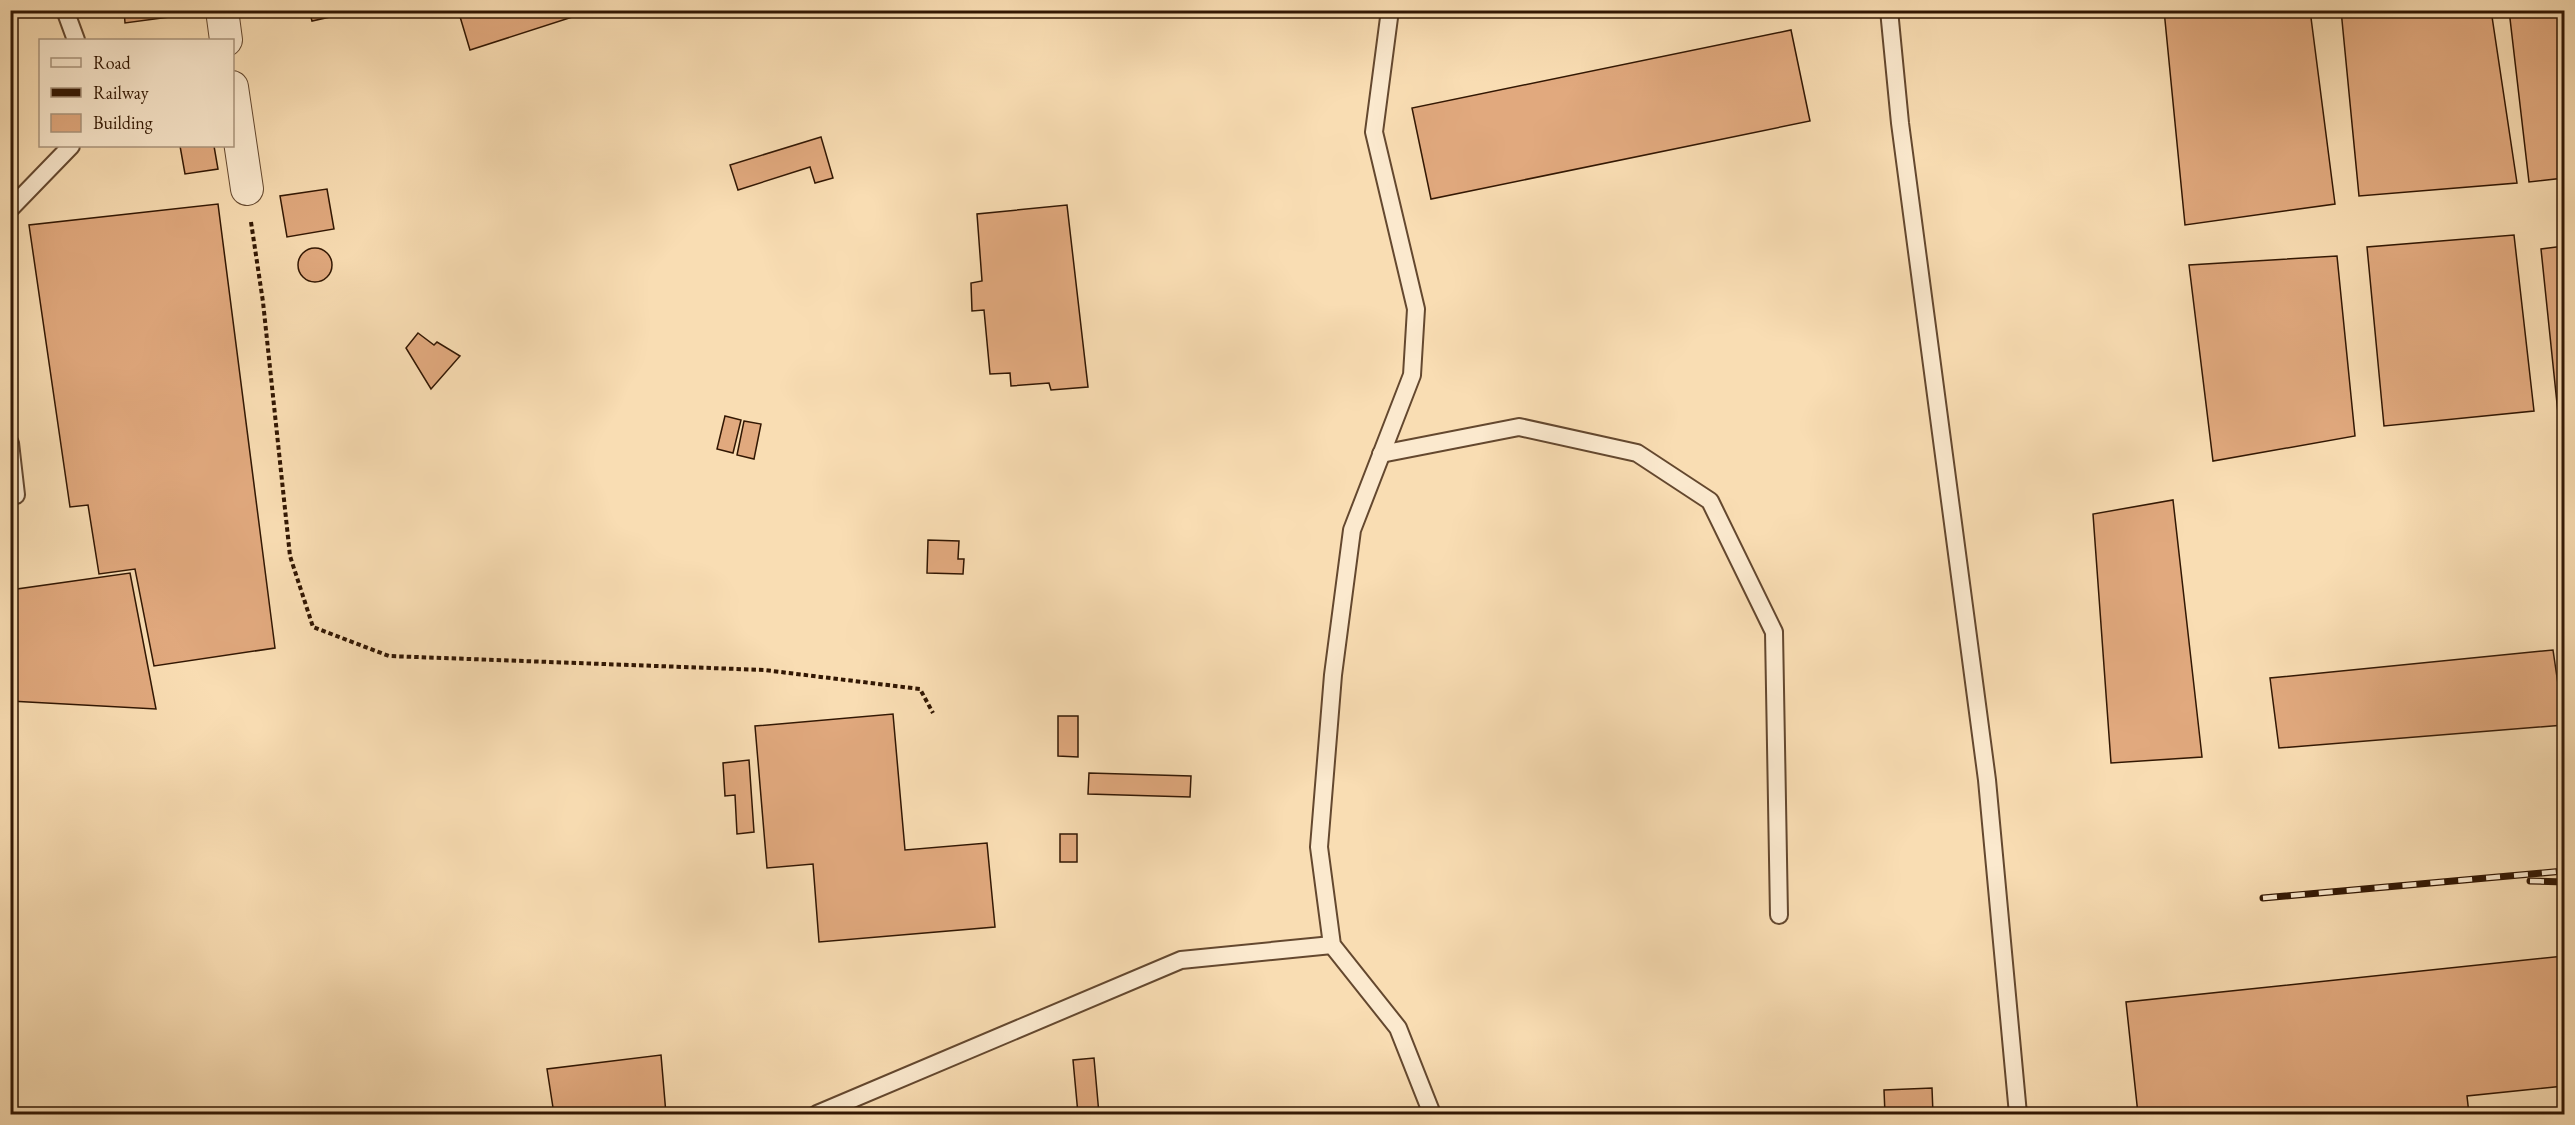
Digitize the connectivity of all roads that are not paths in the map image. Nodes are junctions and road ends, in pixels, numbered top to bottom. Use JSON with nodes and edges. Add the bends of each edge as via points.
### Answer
{"nodes":[{"id":1,"x":65,"y":10,"type":"edge"},
{"id":2,"x":222,"y":10,"type":"edge"},
{"id":3,"x":1390,"y":10,"type":"edge"},
{"id":4,"x":1889,"y":10,"type":"edge"},
{"id":5,"x":76,"y":39,"type":"edge"},
{"id":6,"x":226,"y":39,"type":"edge"},
{"id":7,"x":234,"y":101,"type":"edge"},
{"id":8,"x":70,"y":147,"type":"edge"},
{"id":9,"x":247,"y":189,"type":"road end"},
{"id":10,"x":10,"y":209,"type":"edge"},
{"id":11,"x":10,"y":443,"type":"edge"},
{"id":12,"x":1381,"y":454,"type":"junction"},
{"id":13,"x":16,"y":495,"type":"dead end"},
{"id":14,"x":1779,"y":915,"type":"dead end"},
{"id":15,"x":1332,"y":945,"type":"junction"},
{"id":16,"x":817,"y":1114,"type":"edge"},
{"id":17,"x":1432,"y":1114,"type":"edge"},
{"id":18,"x":2018,"y":1114,"type":"edge"}],
"edges":[{"from":1,"to":5,"type":"lane"},
{"from":2,"to":6,"type":"street"},
{"from":3,"to":12,"type":"lane","via":[[1374,132],[1416,309],[1412,375]]},
{"from":4,"to":18,"type":"lane","via":[[1900,123],[1987,780]]},
{"from":7,"to":9,"type":"street"},
{"from":8,"to":10,"type":"lane"},
{"from":11,"to":13,"type":"lane"},
{"from":12,"to":14,"type":"lane","via":[[1519,427],[1637,453],[1710,501],[1774,633]]},
{"from":12,"to":15,"type":"lane","via":[[1352,530],[1333,675],[1319,847]]},
{"from":15,"to":16,"type":"lane","via":[[1181,960]]},
{"from":15,"to":17,"type":"lane","via":[[1398,1028]]}]}
